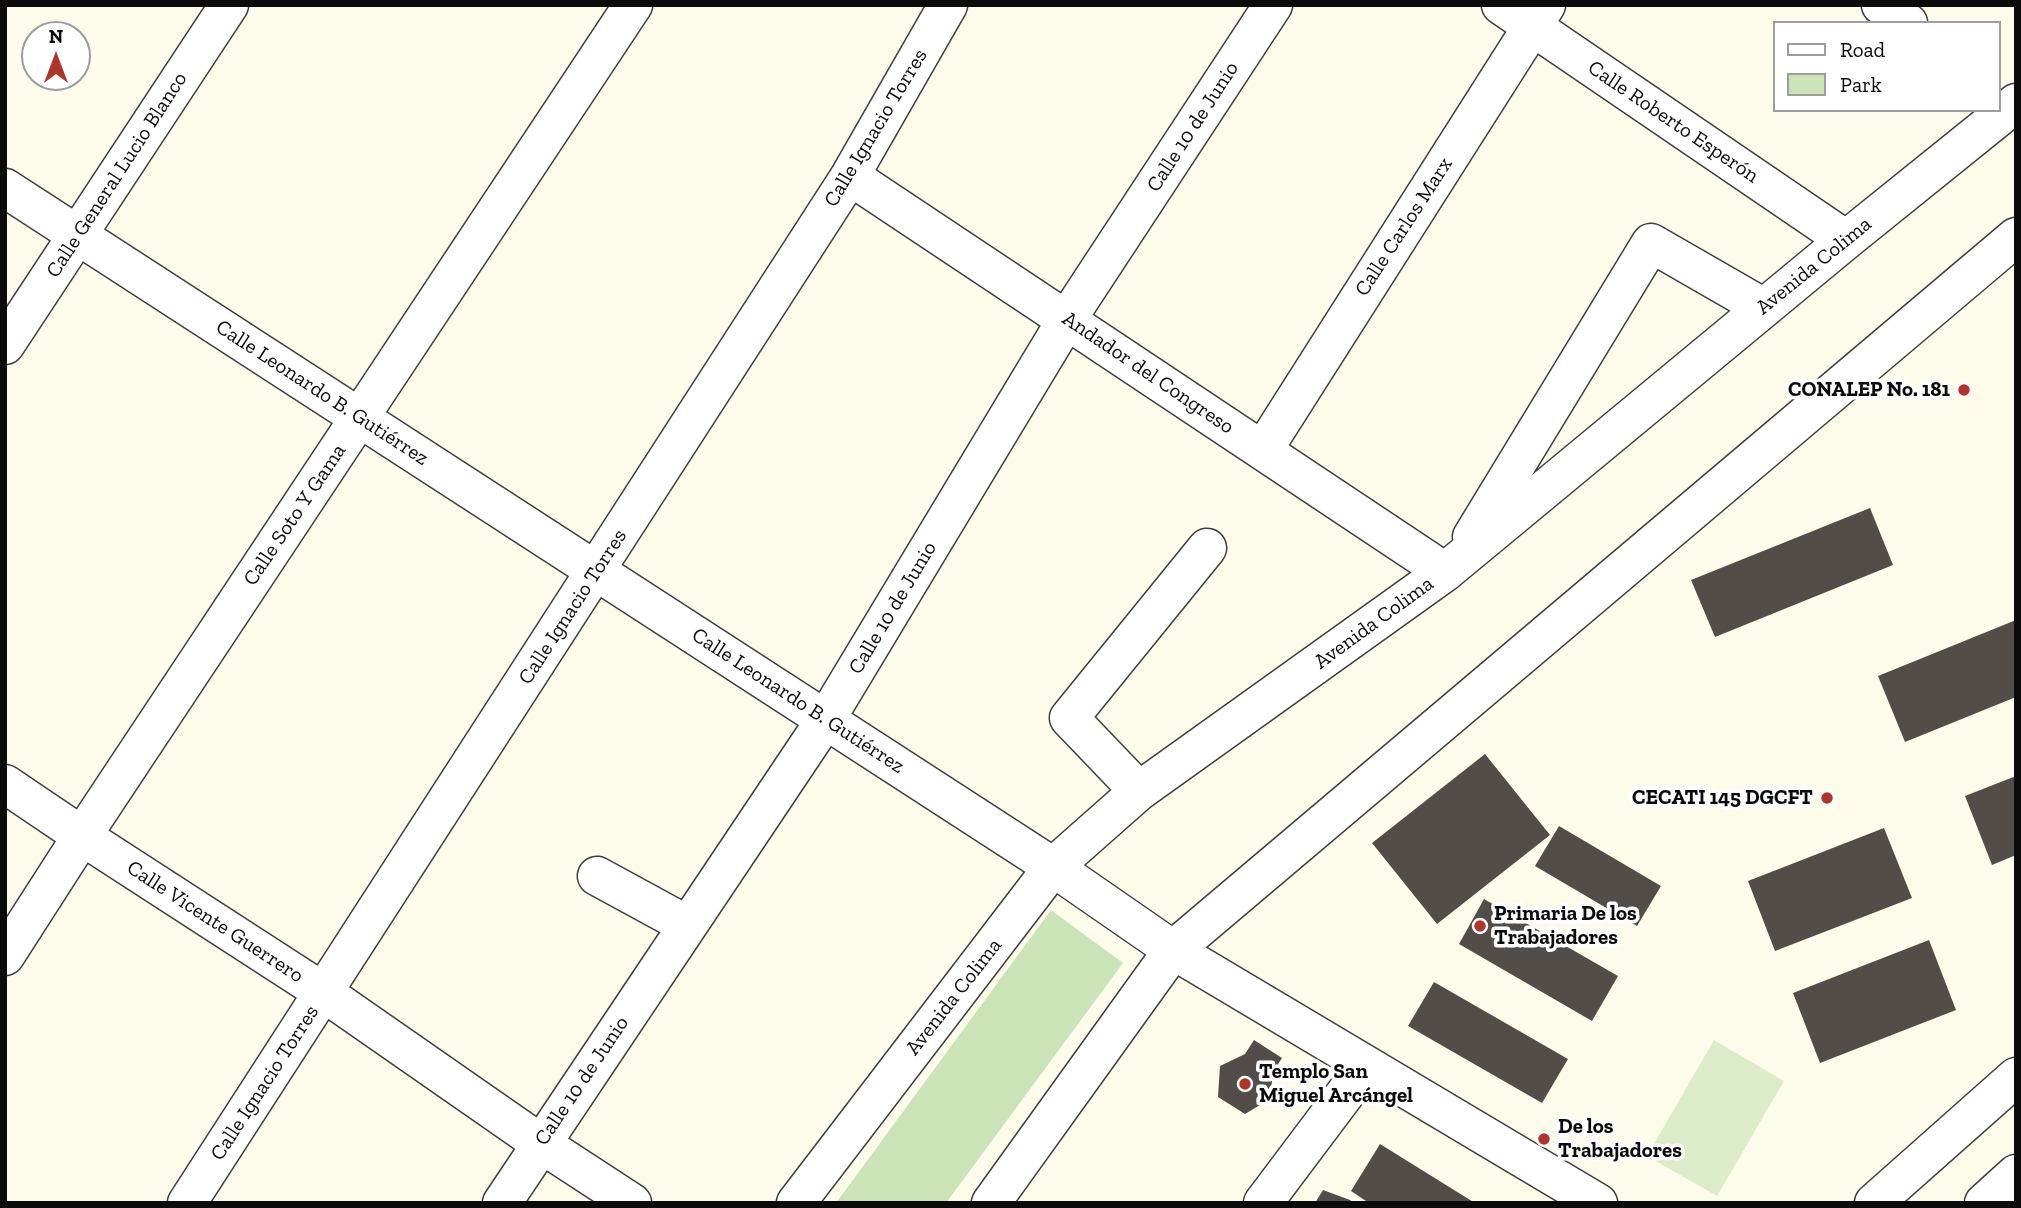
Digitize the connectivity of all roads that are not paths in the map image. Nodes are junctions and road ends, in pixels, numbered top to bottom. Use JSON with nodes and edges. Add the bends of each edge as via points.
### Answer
{"nodes":[{"id":1,"x":229,"y":5,"type":"edge"},
{"id":2,"x":633,"y":5,"type":"edge"},
{"id":3,"x":948,"y":5,"type":"edge"},
{"id":4,"x":1273,"y":5,"type":"edge"},
{"id":5,"x":1501,"y":5,"type":"edge"},
{"id":6,"x":1881,"y":5,"type":"edge"},
{"id":7,"x":1539,"y":15,"type":"edge"},
{"id":8,"x":1905,"y":21,"type":"edge"},
{"id":9,"x":2000,"y":81,"type":"edge"},
{"id":10,"x":2016,"y":92,"type":"edge"},
{"id":11,"x":2016,"y":103,"type":"edge"},
{"id":12,"x":850,"y":176,"type":"junction"},
{"id":13,"x":5,"y":188,"type":"edge"},
{"id":14,"x":78,"y":235,"type":"junction"},
{"id":15,"x":2016,"y":237,"type":"edge"},
{"id":16,"x":1846,"y":240,"type":"junction"},
{"id":17,"x":1764,"y":308,"type":"junction"},
{"id":18,"x":1067,"y":319,"type":"junction"},
{"id":19,"x":5,"y":345,"type":"edge"},
{"id":20,"x":360,"y":417,"type":"junction"},
{"id":21,"x":1263,"y":450,"type":"junction"},
{"id":22,"x":1207,"y":548,"type":"dead end"},
{"id":23,"x":1451,"y":567,"type":"junction"},
{"id":24,"x":596,"y":571,"type":"junction"},
{"id":25,"x":825,"y":719,"type":"junction"},
{"id":26,"x":5,"y":784,"type":"edge"},
{"id":27,"x":1139,"y":791,"type":"junction"},
{"id":28,"x":82,"y":836,"type":"junction"},
{"id":29,"x":1053,"y":867,"type":"junction"},
{"id":30,"x":597,"y":876,"type":"dead end"},
{"id":31,"x":687,"y":925,"type":"junction"},
{"id":32,"x":1173,"y":950,"type":"junction"},
{"id":33,"x":5,"y":956,"type":"edge"},
{"id":34,"x":323,"y":992,"type":"junction"},
{"id":35,"x":1366,"y":1066,"type":"junction"},
{"id":36,"x":2016,"y":1077,"type":"edge"},
{"id":37,"x":540,"y":1143,"type":"junction"},
{"id":38,"x":2016,"y":1174,"type":"edge"},
{"id":39,"x":187,"y":1203,"type":"edge"},
{"id":40,"x":502,"y":1203,"type":"edge"},
{"id":41,"x":632,"y":1203,"type":"edge"},
{"id":42,"x":796,"y":1203,"type":"edge"},
{"id":43,"x":991,"y":1203,"type":"edge"},
{"id":44,"x":1263,"y":1203,"type":"edge"},
{"id":45,"x":1598,"y":1203,"type":"edge"},
{"id":46,"x":1874,"y":1203,"type":"edge"},
{"id":47,"x":1984,"y":1203,"type":"edge"}],
"edges":[{"from":1,"to":14,"type":"street","name":"Calle General Lucio Blanco"},
{"from":2,"to":20,"type":"street","name":"Calle Soto Y Gama"},
{"from":3,"to":12,"type":"street","name":"Calle Ignacio Torres"},
{"from":4,"to":18,"type":"street","name":"Calle 10 de Junio"},
{"from":5,"to":7,"type":"street","name":"Calle Roberto Esperón"},
{"from":6,"to":8,"type":"street"},
{"from":7,"to":16,"type":"street","name":"Calle Roberto Esperón"},
{"from":7,"to":21,"type":"street","name":"Calle Carlos Marx"},
{"from":9,"to":10,"type":"street"},
{"from":11,"to":16,"type":"street","name":"Avenida Colima"},
{"from":12,"to":18,"type":"street","name":"Andador del Congreso"},
{"from":12,"to":24,"type":"street","name":"Calle Ignacio Torres"},
{"from":13,"to":14,"type":"street","name":"Calle Leonardo B. Gutiérrez"},
{"from":14,"to":19,"type":"street","name":"Calle General Lucio Blanco"},
{"from":14,"to":20,"type":"street","name":"Calle Leonardo B. Gutiérrez"},
{"from":15,"to":32,"type":"street"},
{"from":16,"to":17,"type":"street","name":"Avenida Colima"},
{"from":17,"to":23,"type":"street","name":"Avenida Colima"},
{"from":17,"to":23,"type":"street","via":[[1651,243]]},
{"from":18,"to":21,"type":"street","name":"Andador del Congreso"},
{"from":18,"to":25,"type":"street","name":"Calle 10 de Junio"},
{"from":20,"to":24,"type":"street","name":"Calle Leonardo B. Gutiérrez"},
{"from":20,"to":28,"type":"street","name":"Calle Soto Y Gama"},
{"from":21,"to":23,"type":"street","name":"Andador del Congreso"},
{"from":22,"to":27,"type":"street","via":[[1069,718]]},
{"from":23,"to":27,"type":"street","name":"Avenida Colima"},
{"from":24,"to":25,"type":"street","name":"Calle Leonardo B. Gutiérrez"},
{"from":24,"to":34,"type":"street","name":"Calle Ignacio Torres"},
{"from":25,"to":29,"type":"street","name":"Calle Leonardo B. Gutiérrez"},
{"from":25,"to":31,"type":"street","name":"Calle 10 de Junio"},
{"from":26,"to":28,"type":"street","name":"Calle Vicente Guerrero"},
{"from":27,"to":29,"type":"street","name":"Avenida Colima"},
{"from":28,"to":33,"type":"street","name":"Calle Soto Y Gama"},
{"from":28,"to":34,"type":"street","name":"Calle Vicente Guerrero"},
{"from":29,"to":32,"type":"street","name":"Calle Leonardo B. Gutiérrez"},
{"from":29,"to":42,"type":"street","name":"Avenida Colima"},
{"from":30,"to":31,"type":"street"},
{"from":31,"to":37,"type":"street","name":"Calle 10 de Junio"},
{"from":32,"to":35,"type":"street","name":"Calle Leonardo B. Gutiérrez"},
{"from":32,"to":43,"type":"street"},
{"from":34,"to":37,"type":"street","name":"Calle Vicente Guerrero"},
{"from":34,"to":39,"type":"street","name":"Calle Ignacio Torres"},
{"from":35,"to":44,"type":"street"},
{"from":35,"to":45,"type":"street","name":"Calle Leonardo B. Gutiérrez"},
{"from":36,"to":46,"type":"street"},
{"from":37,"to":40,"type":"street","name":"Calle 10 de Junio"},
{"from":37,"to":41,"type":"street","name":"Calle Vicente Guerrero"},
{"from":38,"to":47,"type":"street"}]}
